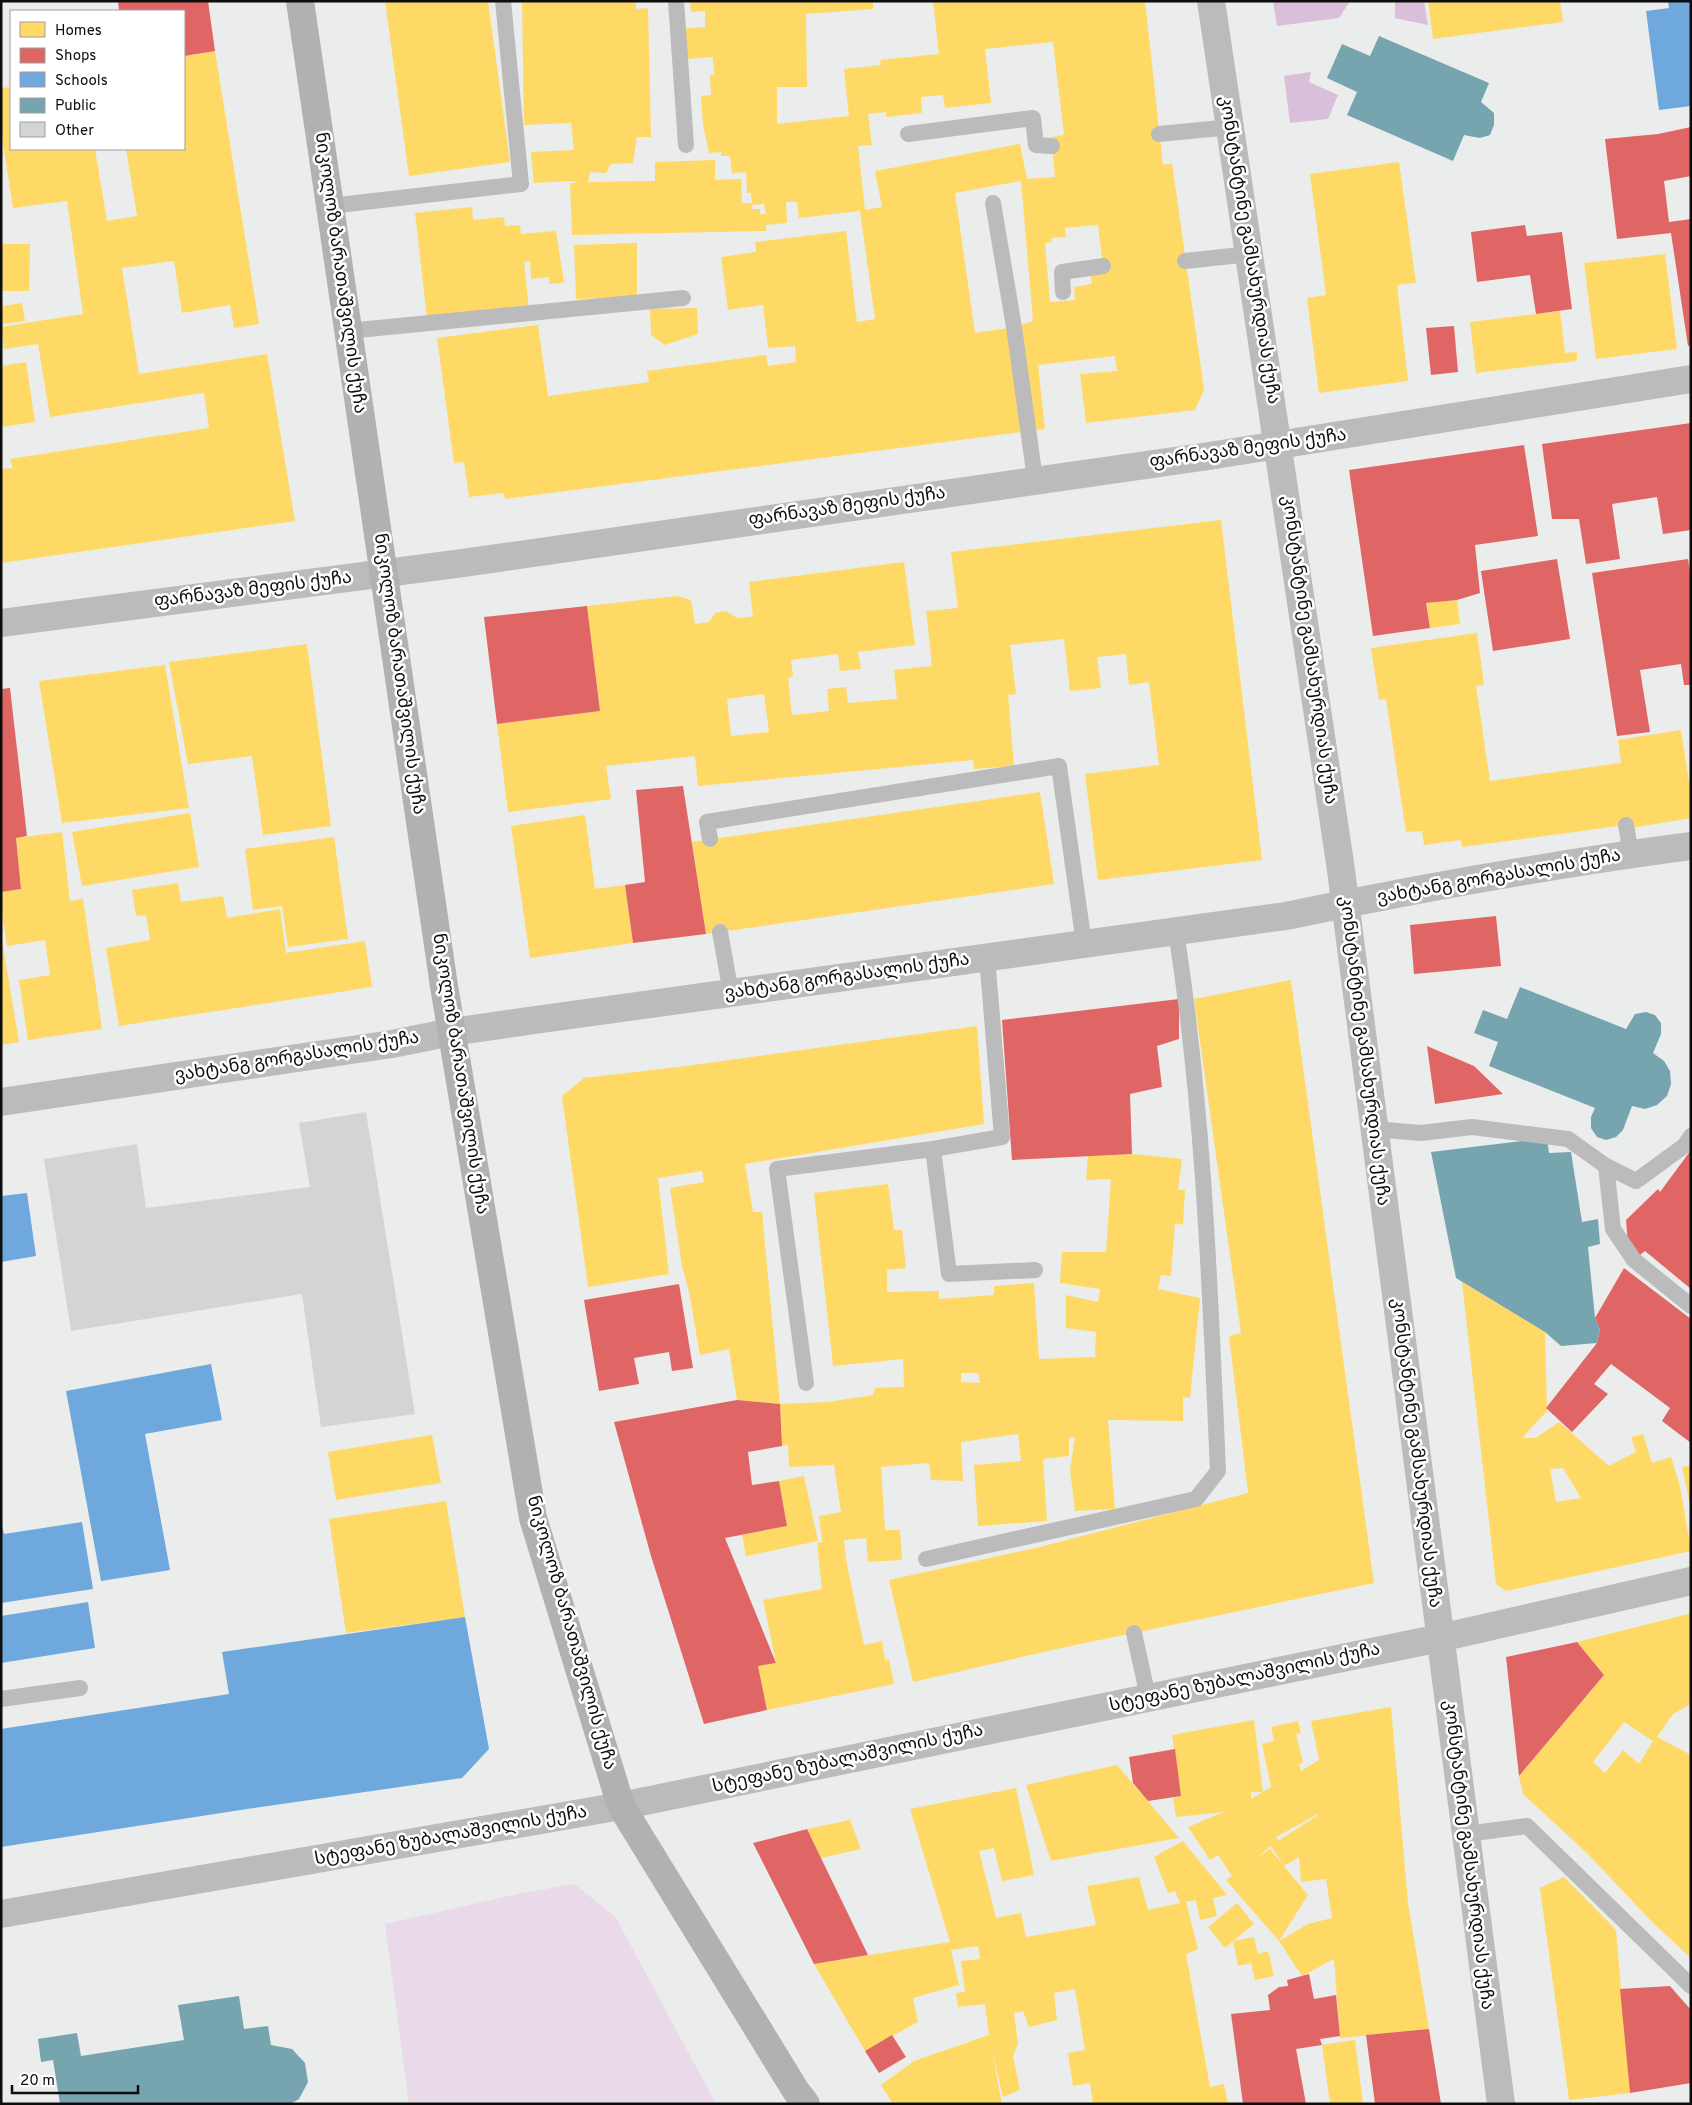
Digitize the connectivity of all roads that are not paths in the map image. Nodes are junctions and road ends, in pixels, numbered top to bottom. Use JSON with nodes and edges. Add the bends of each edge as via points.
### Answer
{"nodes":[{"id":1,"x":300,"y":1,"type":"edge"},
{"id":2,"x":503,"y":1,"type":"edge"},
{"id":3,"x":676,"y":1,"type":"edge"},
{"id":4,"x":1212,"y":1,"type":"edge"},
{"id":5,"x":1230,"y":127,"type":"junction"},
{"id":6,"x":908,"y":134,"type":"dead end"},
{"id":7,"x":1159,"y":134,"type":"dead end"},
{"id":8,"x":686,"y":146,"type":"dead end"},
{"id":9,"x":1052,"y":146,"type":"dead end"},
{"id":10,"x":993,"y":203,"type":"dead end"},
{"id":11,"x":330,"y":206,"type":"junction"},
{"id":12,"x":1250,"y":254,"type":"junction"},
{"id":13,"x":1185,"y":261,"type":"dead end"},
{"id":14,"x":1103,"y":266,"type":"dead end"},
{"id":15,"x":1063,"y":292,"type":"dead end"},
{"id":16,"x":683,"y":298,"type":"dead end"},
{"id":17,"x":348,"y":331,"type":"junction"},
{"id":18,"x":1691,"y":379,"type":"edge"},
{"id":19,"x":1279,"y":445,"type":"junction"},
{"id":20,"x":1035,"y":479,"type":"junction"},
{"id":21,"x":384,"y":573,"type":"junction"},
{"id":22,"x":1,"y":622,"type":"edge"},
{"id":23,"x":1626,"y":825,"type":"dead end"},
{"id":24,"x":710,"y":839,"type":"dead end"},
{"id":25,"x":1691,"y":846,"type":"edge"},
{"id":26,"x":1631,"y":854,"type":"junction"},
{"id":27,"x":1345,"y":904,"type":"junction"},
{"id":28,"x":720,"y":932,"type":"dead end"},
{"id":29,"x":1176,"y":932,"type":"junction"},
{"id":30,"x":1084,"y":944,"type":"junction"},
{"id":31,"x":987,"y":958,"type":"junction"},
{"id":32,"x":731,"y":993,"type":"junction"},
{"id":33,"x":452,"y":1032,"type":"junction"},
{"id":34,"x":1,"y":1102,"type":"edge"},
{"id":35,"x":1374,"y":1129,"type":"junction"},
{"id":36,"x":1691,"y":1136,"type":"edge"},
{"id":37,"x":933,"y":1149,"type":"junction"},
{"id":38,"x":1606,"y":1166,"type":"junction"},
{"id":39,"x":1035,"y":1270,"type":"dead end"},
{"id":40,"x":1691,"y":1306,"type":"edge"},
{"id":41,"x":806,"y":1383,"type":"dead end"},
{"id":42,"x":926,"y":1559,"type":"dead end"},
{"id":43,"x":1691,"y":1581,"type":"edge"},
{"id":44,"x":1134,"y":1633,"type":"dead end"},
{"id":45,"x":1440,"y":1638,"type":"junction"},
{"id":46,"x":80,"y":1688,"type":"dead end"},
{"id":47,"x":1148,"y":1697,"type":"junction"},
{"id":48,"x":1,"y":1699,"type":"edge"},
{"id":49,"x":621,"y":1806,"type":"junction"},
{"id":50,"x":1466,"y":1834,"type":"junction"},
{"id":51,"x":1,"y":1914,"type":"edge"},
{"id":52,"x":1691,"y":1986,"type":"edge"},
{"id":53,"x":801,"y":2099,"type":"edge"},
{"id":54,"x":1501,"y":2104,"type":"edge"}],
"edges":[{"from":1,"to":11,"type":"street","name":"ნიკოლოზ ბარათაშვილის ქუჩა"},
{"from":2,"to":11,"type":"lane","via":[[521,184]]},
{"from":3,"to":8,"type":"lane"},
{"from":4,"to":5,"type":"street","name":"კონსტანტინე გამსახურდიას ქუჩა"},
{"from":5,"to":7,"type":"lane"},
{"from":5,"to":12,"type":"street","name":"კონსტანტინე გამსახურდიას ქუჩა"},
{"from":6,"to":9,"type":"lane","via":[[1033,118],[1036,145]]},
{"from":10,"to":20,"type":"lane"},
{"from":11,"to":17,"type":"street","name":"ნიკოლოზ ბარათაშვილის ქუჩა"},
{"from":12,"to":13,"type":"lane"},
{"from":12,"to":19,"type":"street","name":"კონსტანტინე გამსახურდიას ქუჩა"},
{"from":14,"to":15,"type":"lane","via":[[1062,272]]},
{"from":16,"to":17,"type":"lane"},
{"from":17,"to":21,"type":"street","name":"ნიკოლოზ ბარათაშვილის ქუჩა"},
{"from":18,"to":19,"type":"street","name":"ფარნავაზ მეფის ქუჩა"},
{"from":19,"to":20,"type":"street","name":"ფარნავაზ მეფის ქუჩა"},
{"from":19,"to":27,"type":"street","name":"კონსტანტინე გამსახურდიას ქუჩა"},
{"from":20,"to":21,"type":"street","name":"ფარნავაზ მეფის ქუჩა"},
{"from":21,"to":22,"type":"street","name":"ფარნავაზ მეფის ქუჩა"},
{"from":21,"to":33,"type":"street","name":"ნიკოლოზ ბარათაშვილის ქუჩა"},
{"from":23,"to":26,"type":"lane"},
{"from":24,"to":30,"type":"lane","via":[[707,822],[1059,766]]},
{"from":25,"to":26,"type":"street","name":"ვახტანგ გორგასალის ქუჩა"},
{"from":26,"to":27,"type":"street","name":"ვახტანგ გორგასალის ქუჩა"},
{"from":27,"to":29,"type":"street","name":"ვახტანგ გორგასალის ქუჩა"},
{"from":27,"to":35,"type":"street","name":"კონსტანტინე გამსახურდიას ქუჩა"},
{"from":28,"to":32,"type":"lane"},
{"from":29,"to":30,"type":"street","name":"ვახტანგ გორგასალის ქუჩა"},
{"from":29,"to":42,"type":"lane","via":[[1187,1001],[1210,1276],[1218,1471],[1196,1499],[1109,1523]]},
{"from":30,"to":31,"type":"street","name":"ვახტანგ გორგასალის ქუჩა"},
{"from":31,"to":32,"type":"street","name":"ვახტანგ გორგასალის ქუჩა"},
{"from":31,"to":37,"type":"lane","via":[[1002,1137]]},
{"from":32,"to":33,"type":"street","name":"ვახტანგ გორგასალის ქუჩა"},
{"from":33,"to":34,"type":"street","name":"ვახტანგ გორგასალის ქუჩა","via":[[392,1044]]},
{"from":33,"to":49,"type":"street","name":"ნიკოლოზ ბარათაშვილის ქუჩა","via":[[533,1518]]},
{"from":35,"to":38,"type":"lane","via":[[1421,1132],[1472,1127],[1568,1139]]},
{"from":35,"to":45,"type":"street","name":"კონსტანტინე გამსახურდიას ქუჩა"},
{"from":36,"to":38,"type":"lane","via":[[1684,1146],[1636,1181]]},
{"from":37,"to":39,"type":"lane","via":[[949,1274]]},
{"from":37,"to":41,"type":"lane","via":[[777,1169]]},
{"from":38,"to":40,"type":"lane","via":[[1613,1229],[1634,1260]]},
{"from":43,"to":45,"type":"street","name":"სტეფანე ზუბალაშვილის ქუჩა"},
{"from":44,"to":47,"type":"lane"},
{"from":45,"to":47,"type":"street","name":"სტეფანე ზუბალაშვილის ქუჩა"},
{"from":45,"to":50,"type":"street","name":"კონსტანტინე გამსახურდიას ქუჩა"},
{"from":46,"to":48,"type":"lane"},
{"from":47,"to":49,"type":"street","name":"სტეფანე ზუბალაშვილის ქუჩა"},
{"from":49,"to":51,"type":"street","name":"სტეფანე ზუბალაშვილის ქუჩა"},
{"from":49,"to":53,"type":"street","name":"ნიკოლოზ ბარათაშვილის ქუჩა"},
{"from":50,"to":52,"type":"lane","via":[[1527,1826]]},
{"from":50,"to":54,"type":"street","name":"კონსტანტინე გამსახურდიას ქუჩა"}]}
